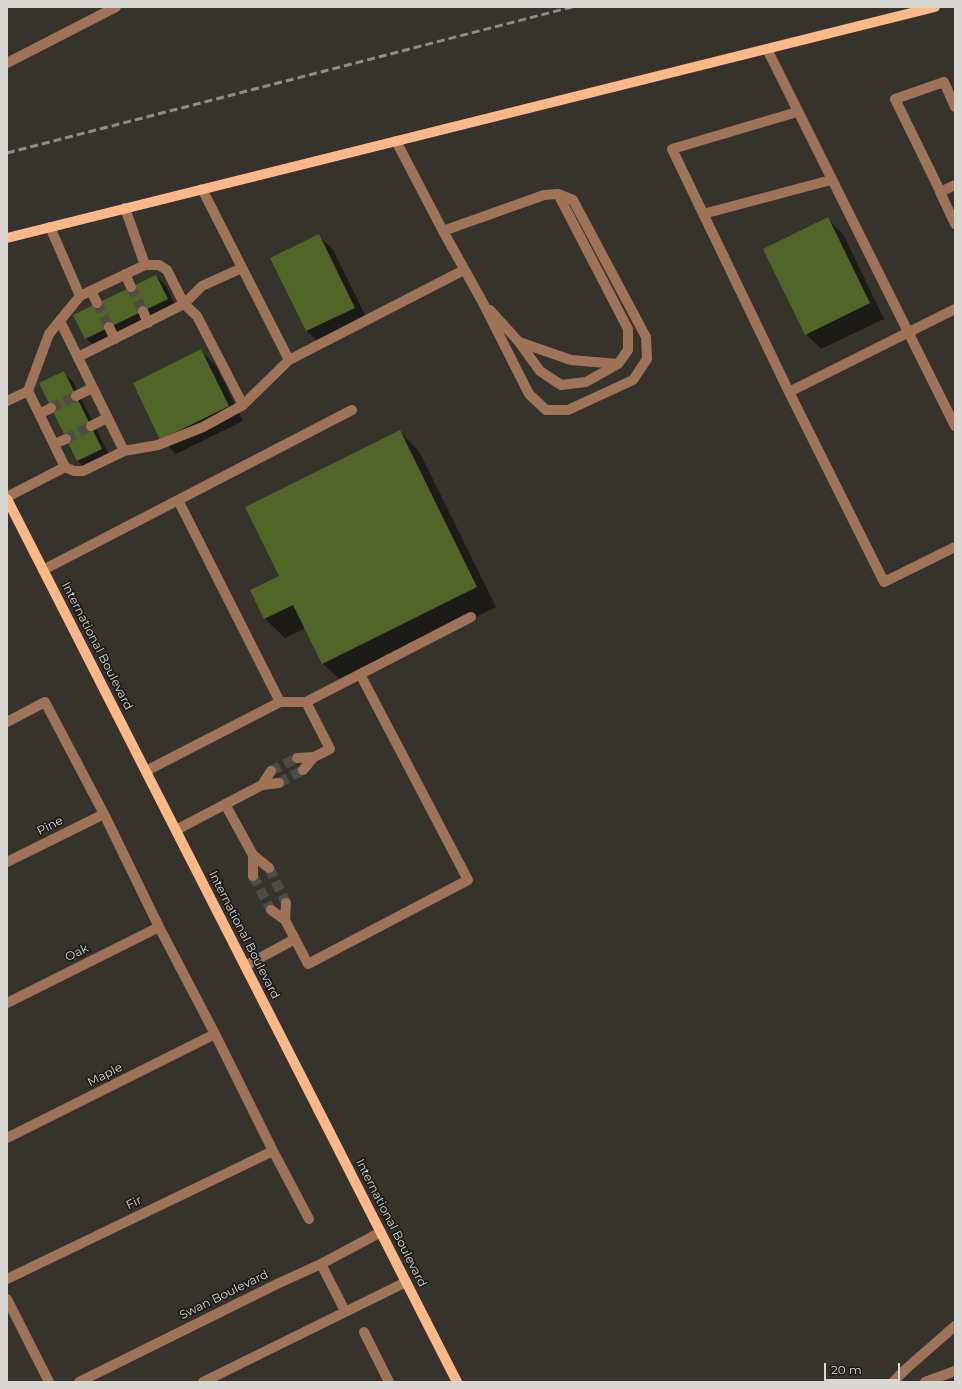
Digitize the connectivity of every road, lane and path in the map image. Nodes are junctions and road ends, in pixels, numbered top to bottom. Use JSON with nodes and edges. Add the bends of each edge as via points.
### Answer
{"nodes":[{"id":1,"x":116,"y":7,"type":"edge"},
{"id":2,"x":935,"y":7,"type":"edge"},
{"id":3,"x":767,"y":49,"type":"junction"},
{"id":4,"x":7,"y":63,"type":"edge"},
{"id":5,"x":955,"y":107,"type":"edge"},
{"id":6,"x":797,"y":112,"type":"junction"},
{"id":7,"x":396,"y":141,"type":"junction"},
{"id":8,"x":831,"y":180,"type":"junction"},
{"id":9,"x":955,"y":185,"type":"edge"},
{"id":10,"x":202,"y":189,"type":"junction"},
{"id":11,"x":558,"y":194,"type":"junction"},
{"id":12,"x":942,"y":195,"type":"junction"},
{"id":13,"x":125,"y":208,"type":"junction"},
{"id":14,"x":703,"y":214,"type":"junction"},
{"id":15,"x":955,"y":224,"type":"edge"},
{"id":16,"x":50,"y":227,"type":"junction"},
{"id":17,"x":443,"y":231,"type":"junction"},
{"id":18,"x":7,"y":238,"type":"edge"},
{"id":19,"x":145,"y":265,"type":"junction"},
{"id":20,"x":242,"y":268,"type":"junction"},
{"id":21,"x":464,"y":270,"type":"junction"},
{"id":22,"x":125,"y":274,"type":"junction"},
{"id":23,"x":132,"y":287,"type":"tunnel mouth"},
{"id":24,"x":91,"y":291,"type":"junction"},
{"id":25,"x":80,"y":296,"type":"junction"},
{"id":26,"x":482,"y":301,"type":"junction"},
{"id":27,"x":97,"y":303,"type":"tunnel mouth"},
{"id":28,"x":184,"y":304,"type":"junction"},
{"id":29,"x":955,"y":309,"type":"edge"},
{"id":30,"x":143,"y":311,"type":"tunnel mouth"},
{"id":31,"x":60,"y":321,"type":"junction"},
{"id":32,"x":148,"y":323,"type":"junction"},
{"id":33,"x":109,"y":327,"type":"tunnel mouth"},
{"id":34,"x":908,"y":333,"type":"junction"},
{"id":35,"x":115,"y":339,"type":"junction"},
{"id":36,"x":519,"y":342,"type":"junction"},
{"id":37,"x":78,"y":357,"type":"junction"},
{"id":38,"x":289,"y":360,"type":"junction"},
{"id":39,"x":618,"y":364,"type":"junction"},
{"id":40,"x":92,"y":388,"type":"junction"},
{"id":41,"x":28,"y":390,"type":"junction"},
{"id":42,"x":789,"y":392,"type":"junction"},
{"id":43,"x":76,"y":396,"type":"tunnel mouth"},
{"id":44,"x":7,"y":401,"type":"edge"},
{"id":45,"x":242,"y":405,"type":"junction"},
{"id":46,"x":51,"y":408,"type":"tunnel mouth"},
{"id":47,"x":352,"y":410,"type":"dead end"},
{"id":48,"x":39,"y":414,"type":"junction"},
{"id":49,"x":107,"y":418,"type":"junction"},
{"id":50,"x":91,"y":426,"type":"tunnel mouth"},
{"id":51,"x":955,"y":426,"type":"edge"},
{"id":52,"x":66,"y":439,"type":"tunnel mouth"},
{"id":53,"x":54,"y":444,"type":"junction"},
{"id":54,"x":124,"y":451,"type":"junction"},
{"id":55,"x":65,"y":467,"type":"junction"},
{"id":56,"x":7,"y":498,"type":"edge"},
{"id":57,"x":178,"y":500,"type":"junction"},
{"id":58,"x":955,"y":547,"type":"edge"},
{"id":59,"x":43,"y":570,"type":"junction"},
{"id":60,"x":471,"y":617,"type":"dead end"},
{"id":61,"x":360,"y":674,"type":"junction"},
{"id":62,"x":280,"y":702,"type":"junction"},
{"id":63,"x":306,"y":702,"type":"junction"},
{"id":64,"x":7,"y":722,"type":"edge"},
{"id":65,"x":314,"y":757,"type":"junction"},
{"id":66,"x":296,"y":758,"type":"tunnel mouth"},
{"id":67,"x":271,"y":770,"type":"tunnel mouth"},
{"id":68,"x":303,"y":770,"type":"tunnel mouth"},
{"id":69,"x":146,"y":771,"type":"junction"},
{"id":70,"x":279,"y":783,"type":"tunnel mouth"},
{"id":71,"x":262,"y":785,"type":"junction"},
{"id":72,"x":225,"y":804,"type":"junction"},
{"id":73,"x":104,"y":814,"type":"junction"},
{"id":74,"x":176,"y":830,"type":"junction"},
{"id":75,"x":253,"y":856,"type":"junction"},
{"id":76,"x":7,"y":862,"type":"edge"},
{"id":77,"x":269,"y":868,"type":"tunnel mouth"},
{"id":78,"x":253,"y":876,"type":"tunnel mouth"},
{"id":79,"x":286,"y":903,"type":"tunnel mouth"},
{"id":80,"x":271,"y":910,"type":"tunnel mouth"},
{"id":81,"x":285,"y":920,"type":"junction"},
{"id":82,"x":159,"y":927,"type":"junction"},
{"id":83,"x":295,"y":939,"type":"junction"},
{"id":84,"x":245,"y":966,"type":"junction"},
{"id":85,"x":7,"y":1003,"type":"edge"},
{"id":86,"x":215,"y":1034,"type":"junction"},
{"id":87,"x":7,"y":1138,"type":"edge"},
{"id":88,"x":273,"y":1151,"type":"junction"},
{"id":89,"x":309,"y":1219,"type":"dead end"},
{"id":90,"x":381,"y":1232,"type":"junction"},
{"id":91,"x":321,"y":1264,"type":"junction"},
{"id":92,"x":7,"y":1279,"type":"edge"},
{"id":93,"x":406,"y":1282,"type":"junction"},
{"id":94,"x":7,"y":1299,"type":"edge"},
{"id":95,"x":345,"y":1311,"type":"junction"},
{"id":96,"x":955,"y":1326,"type":"edge"},
{"id":97,"x":364,"y":1332,"type":"dead end"},
{"id":98,"x":955,"y":1371,"type":"edge"},
{"id":99,"x":49,"y":1382,"type":"edge"},
{"id":100,"x":79,"y":1382,"type":"edge"},
{"id":101,"x":203,"y":1382,"type":"edge"},
{"id":102,"x":389,"y":1382,"type":"edge"},
{"id":103,"x":457,"y":1382,"type":"edge"},
{"id":104,"x":893,"y":1382,"type":"edge"},
{"id":105,"x":925,"y":1382,"type":"edge"}],
"edges":[{"from":1,"to":4,"type":"street"},
{"from":2,"to":3,"type":"main road"},
{"from":3,"to":6,"type":"street"},
{"from":3,"to":7,"type":"main road"},
{"from":5,"to":12,"type":"street","via":[[944,82],[896,99]]},
{"from":6,"to":8,"type":"street"},
{"from":6,"to":14,"type":"street","via":[[672,149]]},
{"from":7,"to":10,"type":"main road"},
{"from":7,"to":17,"type":"street"},
{"from":8,"to":14,"type":"street"},
{"from":8,"to":34,"type":"street"},
{"from":9,"to":12,"type":"street","via":[[940,192]]},
{"from":10,"to":13,"type":"main road"},
{"from":10,"to":20,"type":"street"},
{"from":11,"to":17,"type":"street","via":[[544,195]]},
{"from":11,"to":26,"type":"street","via":[[573,200],[646,337],[647,359],[633,380],[568,410],[546,410],[529,394]]},
{"from":11,"to":39,"type":"street","via":[[628,329],[628,350]]},
{"from":12,"to":15,"type":"street"},
{"from":13,"to":16,"type":"main road"},
{"from":13,"to":19,"type":"street"},
{"from":14,"to":42,"type":"street"},
{"from":16,"to":18,"type":"main road"},
{"from":16,"to":25,"type":"street"},
{"from":17,"to":21,"type":"street"},
{"from":19,"to":22,"type":"street"},
{"from":19,"to":28,"type":"street","via":[[159,264],[167,270]]},
{"from":20,"to":28,"type":"street","via":[[202,286]]},
{"from":20,"to":38,"type":"street"},
{"from":21,"to":26,"type":"street"},
{"from":21,"to":38,"type":"street"},
{"from":22,"to":23,"type":"street"},
{"from":22,"to":24,"type":"street"},
{"from":24,"to":25,"type":"street"},
{"from":24,"to":27,"type":"street"},
{"from":25,"to":31,"type":"street"},
{"from":26,"to":36,"type":"street"},
{"from":28,"to":32,"type":"street"},
{"from":28,"to":45,"type":"street","via":[[198,316]]},
{"from":29,"to":34,"type":"street"},
{"from":30,"to":32,"type":"street"},
{"from":31,"to":37,"type":"street"},
{"from":31,"to":41,"type":"street","via":[[50,334]]},
{"from":32,"to":35,"type":"street"},
{"from":33,"to":35,"type":"street"},
{"from":34,"to":42,"type":"street"},
{"from":34,"to":51,"type":"street"},
{"from":35,"to":37,"type":"street"},
{"from":36,"to":39,"type":"street","via":[[571,360]]},
{"from":36,"to":39,"type":"street","via":[[540,371],[561,385],[586,382]]},
{"from":37,"to":40,"type":"street"},
{"from":38,"to":45,"type":"street"},
{"from":40,"to":43,"type":"street"},
{"from":40,"to":49,"type":"street"},
{"from":41,"to":44,"type":"street"},
{"from":41,"to":48,"type":"street"},
{"from":42,"to":58,"type":"street","via":[[884,582]]},
{"from":45,"to":54,"type":"street","via":[[202,427],[158,445]]},
{"from":46,"to":48,"type":"street"},
{"from":47,"to":57,"type":"street"},
{"from":48,"to":53,"type":"street"},
{"from":49,"to":50,"type":"street"},
{"from":49,"to":54,"type":"street"},
{"from":52,"to":53,"type":"street"},
{"from":53,"to":55,"type":"street"},
{"from":54,"to":55,"type":"street","via":[[83,471]]},
{"from":55,"to":56,"type":"street"},
{"from":56,"to":59,"type":"main road","name":"International Boulevard"},
{"from":57,"to":59,"type":"street"},
{"from":57,"to":62,"type":"street"},
{"from":59,"to":69,"type":"main road","name":"International Boulevard"},
{"from":60,"to":61,"type":"street"},
{"from":61,"to":63,"type":"street"},
{"from":61,"to":83,"type":"street","via":[[468,880],[308,964]]},
{"from":62,"to":63,"type":"street"},
{"from":62,"to":69,"type":"street"},
{"from":63,"to":65,"type":"street","via":[[330,749]]},
{"from":64,"to":73,"type":"street","via":[[45,702]]},
{"from":65,"to":66,"type":"street"},
{"from":65,"to":68,"type":"street"},
{"from":67,"to":71,"type":"street"},
{"from":69,"to":74,"type":"main road","name":"International Boulevard"},
{"from":70,"to":71,"type":"street"},
{"from":71,"to":72,"type":"street"},
{"from":72,"to":74,"type":"street"},
{"from":72,"to":75,"type":"street"},
{"from":73,"to":76,"type":"street","name":"Pine"},
{"from":73,"to":82,"type":"street"},
{"from":74,"to":84,"type":"main road","name":"International Boulevard"},
{"from":75,"to":77,"type":"street"},
{"from":75,"to":78,"type":"street"},
{"from":79,"to":81,"type":"street"},
{"from":80,"to":81,"type":"street"},
{"from":81,"to":83,"type":"street"},
{"from":82,"to":85,"type":"street","name":"Oak"},
{"from":82,"to":86,"type":"street"},
{"from":83,"to":84,"type":"street"},
{"from":84,"to":90,"type":"main road","name":"International Boulevard"},
{"from":86,"to":87,"type":"street","name":"Maple"},
{"from":86,"to":88,"type":"street"},
{"from":88,"to":89,"type":"street"},
{"from":88,"to":92,"type":"street","name":"Fir"},
{"from":90,"to":91,"type":"street","name":"Swan Boulevard"},
{"from":90,"to":93,"type":"main road","name":"International Boulevard"},
{"from":91,"to":95,"type":"street"},
{"from":91,"to":100,"type":"street","name":"Swan Boulevard"},
{"from":93,"to":95,"type":"street"},
{"from":93,"to":103,"type":"main road","name":"International Boulevard"},
{"from":94,"to":99,"type":"street"},
{"from":95,"to":101,"type":"street"},
{"from":96,"to":104,"type":"street"},
{"from":97,"to":102,"type":"street"},
{"from":98,"to":105,"type":"street"}]}
